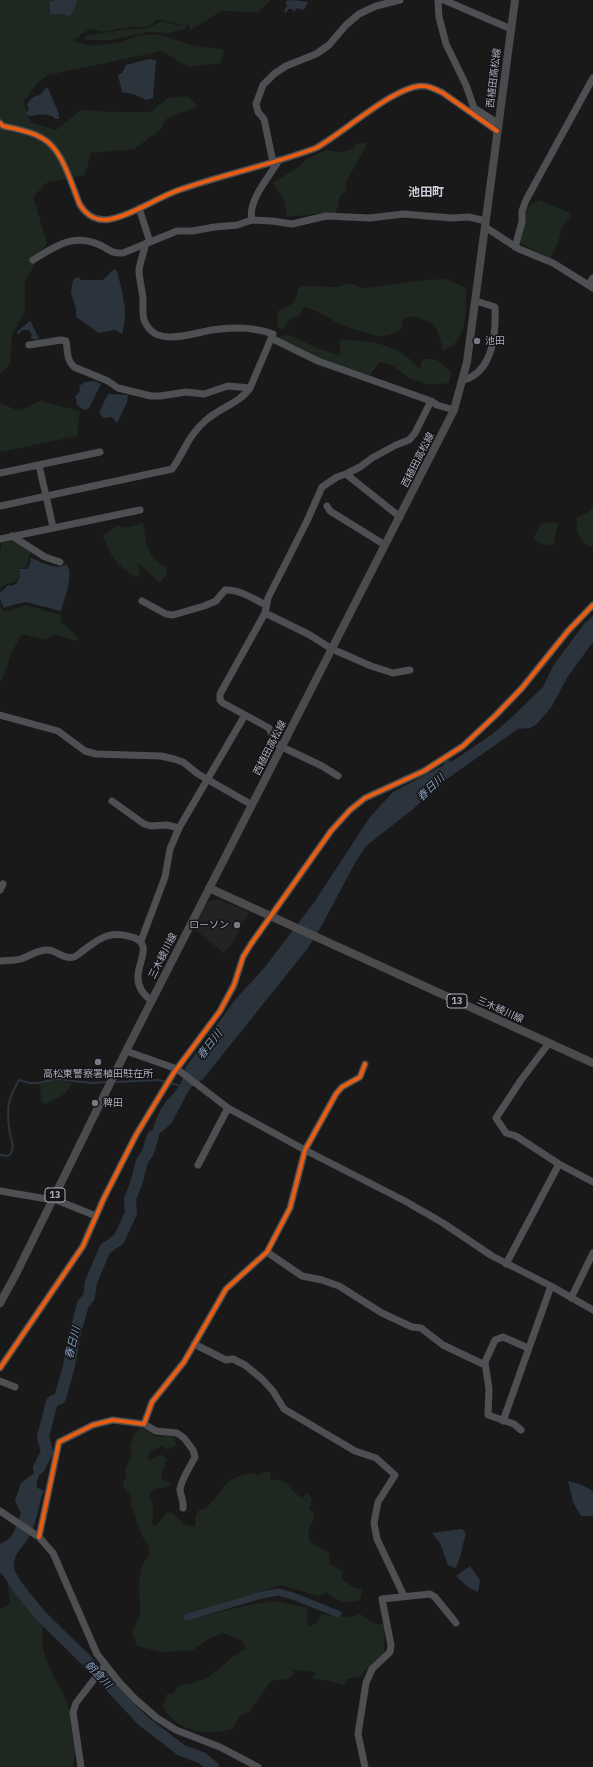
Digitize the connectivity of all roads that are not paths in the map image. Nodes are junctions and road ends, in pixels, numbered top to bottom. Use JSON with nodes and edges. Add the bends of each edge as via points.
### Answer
{"nodes":[{"id":1,"x":400,"y":0,"type":"edge"},
{"id":2,"x":438,"y":0,"type":"edge"},
{"id":3,"x":444,"y":0,"type":"edge"},
{"id":4,"x":515,"y":0,"type":"edge"},
{"id":5,"x":511,"y":29,"type":"junction"},
{"id":6,"x":593,"y":78,"type":"edge"},
{"id":7,"x":0,"y":123,"type":"edge"},
{"id":8,"x":498,"y":128,"type":"junction"},
{"id":9,"x":276,"y":161,"type":"junction"},
{"id":10,"x":139,"y":208,"type":"junction"},
{"id":11,"x":252,"y":220,"type":"junction"},
{"id":12,"x":485,"y":224,"type":"junction"},
{"id":13,"x":148,"y":242,"type":"junction"},
{"id":14,"x":515,"y":247,"type":"junction"},
{"id":15,"x":33,"y":260,"type":"dead end"},
{"id":16,"x":593,"y":278,"type":"edge"},
{"id":17,"x":591,"y":286,"type":"edge"},
{"id":18,"x":476,"y":301,"type":"junction"},
{"id":19,"x":271,"y":338,"type":"junction"},
{"id":20,"x":29,"y":345,"type":"dead end"},
{"id":21,"x":464,"y":380,"type":"junction"},
{"id":22,"x":250,"y":388,"type":"junction"},
{"id":23,"x":431,"y":401,"type":"junction"},
{"id":24,"x":454,"y":410,"type":"junction"},
{"id":25,"x":100,"y":452,"type":"dead end"},
{"id":26,"x":39,"y":465,"type":"junction"},
{"id":27,"x":0,"y":473,"type":"edge"},
{"id":28,"x":346,"y":474,"type":"junction"},
{"id":29,"x":46,"y":496,"type":"junction"},
{"id":30,"x":0,"y":506,"type":"edge"},
{"id":31,"x":327,"y":506,"type":"dead end"},
{"id":32,"x":140,"y":510,"type":"dead end"},
{"id":33,"x":400,"y":516,"type":"junction"},
{"id":34,"x":53,"y":527,"type":"junction"},
{"id":35,"x":12,"y":536,"type":"junction"},
{"id":36,"x":0,"y":539,"type":"edge"},
{"id":37,"x":385,"y":545,"type":"junction"},
{"id":38,"x":60,"y":562,"type":"dead end"},
{"id":39,"x":142,"y":601,"type":"dead end"},
{"id":40,"x":266,"y":605,"type":"junction"},
{"id":41,"x":593,"y":606,"type":"edge"},
{"id":42,"x":265,"y":613,"type":"junction"},
{"id":43,"x":332,"y":649,"type":"junction"},
{"id":44,"x":410,"y":670,"type":"dead end"},
{"id":45,"x":0,"y":715,"type":"edge"},
{"id":46,"x":245,"y":715,"type":"junction"},
{"id":47,"x":282,"y":747,"type":"junction"},
{"id":48,"x":338,"y":776,"type":"dead end"},
{"id":49,"x":206,"y":779,"type":"junction"},
{"id":50,"x":112,"y":801,"type":"dead end"},
{"id":51,"x":252,"y":805,"type":"junction"},
{"id":52,"x":179,"y":828,"type":"junction"},
{"id":53,"x":209,"y":888,"type":"junction"},
{"id":54,"x":270,"y":917,"type":"junction"},
{"id":55,"x":140,"y":941,"type":"junction"},
{"id":56,"x":0,"y":960,"type":"edge"},
{"id":57,"x":152,"y":1001,"type":"junction"},
{"id":58,"x":549,"y":1043,"type":"junction"},
{"id":59,"x":126,"y":1051,"type":"junction"},
{"id":60,"x":593,"y":1063,"type":"edge"},
{"id":61,"x":365,"y":1064,"type":"dead end"},
{"id":62,"x":178,"y":1070,"type":"junction"},
{"id":63,"x":228,"y":1108,"type":"junction"},
{"id":64,"x":305,"y":1150,"type":"junction"},
{"id":65,"x":558,"y":1164,"type":"junction"},
{"id":66,"x":198,"y":1165,"type":"dead end"},
{"id":67,"x":593,"y":1182,"type":"edge"},
{"id":68,"x":0,"y":1191,"type":"edge"},
{"id":69,"x":53,"y":1199,"type":"junction"},
{"id":70,"x":96,"y":1216,"type":"junction"},
{"id":71,"x":267,"y":1252,"type":"junction"},
{"id":72,"x":593,"y":1253,"type":"edge"},
{"id":73,"x":506,"y":1264,"type":"junction"},
{"id":74,"x":551,"y":1286,"type":"junction"},
{"id":75,"x":571,"y":1298,"type":"junction"},
{"id":76,"x":0,"y":1303,"type":"edge"},
{"id":77,"x":593,"y":1310,"type":"edge"},
{"id":78,"x":194,"y":1344,"type":"junction"},
{"id":79,"x":528,"y":1348,"type":"junction"},
{"id":80,"x":485,"y":1365,"type":"junction"},
{"id":81,"x":0,"y":1368,"type":"edge"},
{"id":82,"x":0,"y":1381,"type":"edge"},
{"id":83,"x":15,"y":1387,"type":"dead end"},
{"id":84,"x":503,"y":1420,"type":"junction"},
{"id":85,"x":144,"y":1424,"type":"junction"},
{"id":86,"x":521,"y":1430,"type":"dead end"},
{"id":87,"x":183,"y":1508,"type":"dead end"},
{"id":88,"x":0,"y":1511,"type":"edge"},
{"id":89,"x":37,"y":1535,"type":"junction"},
{"id":90,"x":404,"y":1596,"type":"junction"},
{"id":91,"x":456,"y":1622,"type":"dead end"},
{"id":92,"x":104,"y":1667,"type":"junction"},
{"id":93,"x":81,"y":1767,"type":"edge"},
{"id":94,"x":258,"y":1767,"type":"edge"},
{"id":95,"x":365,"y":1767,"type":"edge"}],
"edges":[{"from":1,"to":9,"type":"street","via":[[376,6],[360,14],[346,25],[329,45],[316,54],[286,66],[263,85],[256,104],[264,119]]},
{"from":2,"to":8,"type":"street","via":[[439,17],[446,44],[474,108]]},
{"from":3,"to":5,"type":"street"},
{"from":4,"to":5,"type":"main road","name":"西植田高松線"},
{"from":5,"to":8,"type":"main road","name":"西植田高松線"},
{"from":6,"to":14,"type":"street","via":[[526,200]]},
{"from":7,"to":10,"type":"street","via":[[42,137],[57,151],[80,205],[89,216],[110,220]]},
{"from":8,"to":9,"type":"street","via":[[433,88],[413,87],[390,97],[331,140],[316,148]]},
{"from":8,"to":12,"type":"main road","name":"西植田高松線"},
{"from":9,"to":10,"type":"street","via":[[191,186]]},
{"from":9,"to":11,"type":"street","via":[[253,204]]},
{"from":10,"to":13,"type":"street"},
{"from":11,"to":12,"type":"street","via":[[292,224],[326,216],[370,218],[403,214],[469,217]]},
{"from":11,"to":13,"type":"street","via":[[237,225],[177,231]]},
{"from":12,"to":14,"type":"street"},
{"from":12,"to":18,"type":"main road","name":"西植田高松線"},
{"from":13,"to":15,"type":"street","via":[[116,254],[85,240],[76,240],[57,245]]},
{"from":13,"to":19,"type":"street","via":[[139,271],[144,321],[152,331],[163,336],[177,337],[213,330],[264,330],[273,334]]},
{"from":14,"to":17,"type":"street","via":[[553,263]]},
{"from":16,"to":17,"type":"street"},
{"from":18,"to":21,"type":"main road","name":"西植田高松線"},
{"from":18,"to":21,"type":"street","via":[[495,307],[495,338],[493,348],[479,371]]},
{"from":19,"to":22,"type":"street"},
{"from":19,"to":23,"type":"street","via":[[318,361]]},
{"from":20,"to":22,"type":"street","via":[[66,341],[67,357],[74,367],[108,381],[118,388],[151,396],[186,392],[204,394],[228,386]]},
{"from":21,"to":24,"type":"main road","name":"西植田高松線"},
{"from":22,"to":29,"type":"street","via":[[246,394],[207,419],[194,432],[172,470]]},
{"from":23,"to":24,"type":"street"},
{"from":23,"to":28,"type":"street","via":[[409,440]]},
{"from":24,"to":33,"type":"main road","name":"西植田高松線"},
{"from":25,"to":26,"type":"street"},
{"from":26,"to":27,"type":"street"},
{"from":26,"to":29,"type":"street"},
{"from":28,"to":33,"type":"street"},
{"from":28,"to":40,"type":"street","via":[[322,487]]},
{"from":29,"to":30,"type":"street"},
{"from":29,"to":34,"type":"street"},
{"from":31,"to":37,"type":"street","via":[[330,511]]},
{"from":32,"to":34,"type":"street"},
{"from":33,"to":37,"type":"main road","name":"西植田高松線"},
{"from":34,"to":35,"type":"street"},
{"from":35,"to":36,"type":"street"},
{"from":35,"to":38,"type":"street","via":[[45,557]]},
{"from":37,"to":43,"type":"main road","name":"西植田高松線"},
{"from":39,"to":40,"type":"street","via":[[166,614],[174,615],[216,601],[225,590],[230,590]]},
{"from":40,"to":42,"type":"street"},
{"from":41,"to":54,"type":"street","via":[[568,630],[522,688],[463,746],[424,771],[365,798],[350,810],[331,831]]},
{"from":42,"to":43,"type":"street"},
{"from":42,"to":46,"type":"street","via":[[220,694],[222,703]]},
{"from":43,"to":44,"type":"street","via":[[393,674]]},
{"from":43,"to":47,"type":"main road","name":"西植田高松線"},
{"from":45,"to":49,"type":"street","via":[[58,731],[85,751],[96,754],[174,758]]},
{"from":46,"to":47,"type":"street","via":[[269,728],[272,738]]},
{"from":46,"to":49,"type":"street"},
{"from":47,"to":48,"type":"street"},
{"from":47,"to":51,"type":"main road","name":"西植田高松線"},
{"from":49,"to":51,"type":"street"},
{"from":49,"to":52,"type":"street"},
{"from":50,"to":52,"type":"street","via":[[144,824]]},
{"from":51,"to":53,"type":"main road","name":"西植田高松線"},
{"from":52,"to":55,"type":"street","via":[[170,848],[165,877]]},
{"from":53,"to":54,"type":"main road","name":"三木綾川線","number":"13"},
{"from":53,"to":57,"type":"main road","name":"三木綾川線","number":"13"},
{"from":54,"to":58,"type":"main road","name":"三木綾川線","number":"13"},
{"from":54,"to":62,"type":"street","via":[[243,957],[234,985],[220,1010]]},
{"from":55,"to":56,"type":"street","via":[[117,933],[103,936],[74,957],[68,958],[49,950],[42,950],[21,959]]},
{"from":55,"to":57,"type":"street","via":[[143,959],[138,979],[143,995]]},
{"from":57,"to":59,"type":"main road","name":"三木綾川線","number":"13"},
{"from":58,"to":60,"type":"main road","name":"三木綾川線","number":"13"},
{"from":58,"to":65,"type":"street","via":[[496,1118],[506,1133],[516,1136]]},
{"from":59,"to":62,"type":"street"},
{"from":59,"to":69,"type":"main road","name":"三木綾川線","number":"13"},
{"from":61,"to":64,"type":"street","via":[[360,1077],[336,1094]]},
{"from":62,"to":63,"type":"street"},
{"from":62,"to":70,"type":"street","via":[[155,1101],[115,1173]]},
{"from":63,"to":64,"type":"street"},
{"from":63,"to":66,"type":"street"},
{"from":64,"to":71,"type":"street","via":[[290,1208]]},
{"from":64,"to":73,"type":"street","via":[[443,1222]]},
{"from":65,"to":67,"type":"street"},
{"from":65,"to":73,"type":"street"},
{"from":68,"to":69,"type":"street"},
{"from":69,"to":70,"type":"street"},
{"from":69,"to":76,"type":"main road","name":"三木綾川線","number":"13"},
{"from":70,"to":81,"type":"street","via":[[76,1258]]},
{"from":71,"to":78,"type":"street","via":[[226,1289]]},
{"from":71,"to":80,"type":"street","via":[[302,1276],[339,1286],[382,1313],[412,1327],[421,1328],[442,1345]]},
{"from":72,"to":75,"type":"street"},
{"from":73,"to":74,"type":"street"},
{"from":74,"to":75,"type":"street"},
{"from":74,"to":79,"type":"street"},
{"from":75,"to":77,"type":"street"},
{"from":78,"to":85,"type":"street","via":[[184,1362],[152,1402]]},
{"from":78,"to":90,"type":"street","via":[[226,1360],[233,1359],[245,1365],[269,1387],[284,1409],[355,1451],[376,1458],[395,1475],[378,1502],[374,1523],[377,1540]]},
{"from":79,"to":80,"type":"street","via":[[503,1337],[499,1338],[495,1340]]},
{"from":79,"to":84,"type":"street"},
{"from":80,"to":84,"type":"street","via":[[489,1389],[488,1415]]},
{"from":82,"to":83,"type":"street"},
{"from":84,"to":86,"type":"street"},
{"from":85,"to":87,"type":"street","via":[[156,1431],[177,1433],[193,1450],[195,1457],[182,1481],[180,1491],[184,1500]]},
{"from":85,"to":89,"type":"street","via":[[113,1420],[93,1425],[59,1442]]},
{"from":88,"to":89,"type":"street"},
{"from":89,"to":92,"type":"street","via":[[53,1553]]},
{"from":90,"to":91,"type":"street","via":[[430,1594]]},
{"from":90,"to":95,"type":"street","via":[[382,1599],[391,1645],[390,1652],[372,1669],[366,1683],[358,1734]]},
{"from":92,"to":93,"type":"street","via":[[76,1703],[73,1712]]},
{"from":92,"to":94,"type":"street","via":[[157,1718],[176,1730],[220,1747]]}]}
